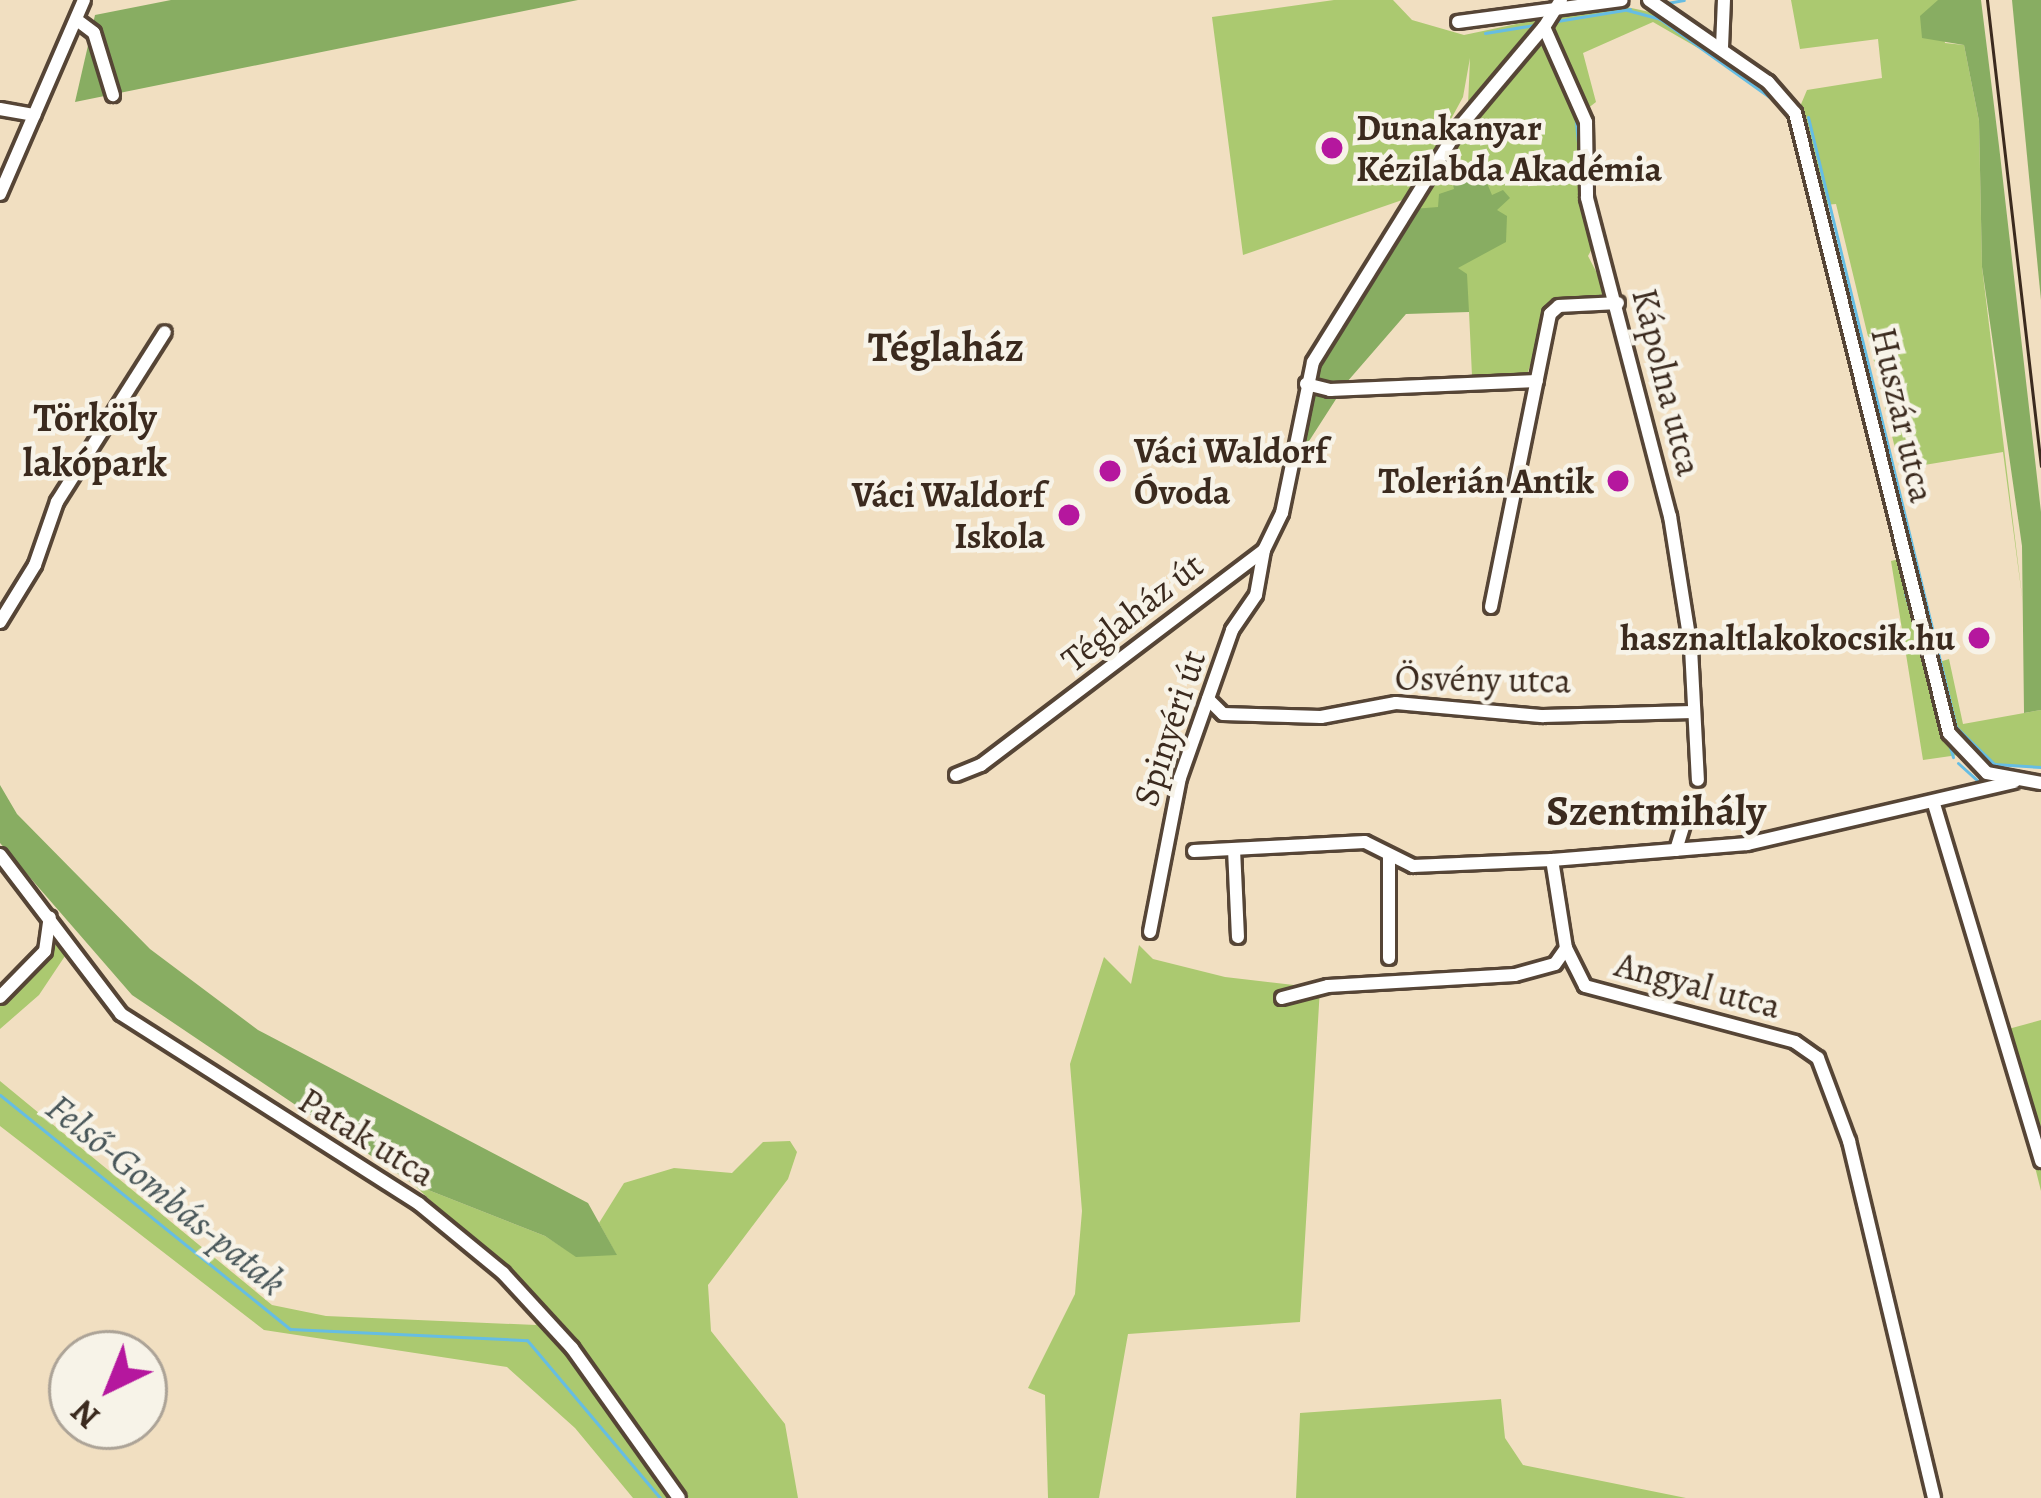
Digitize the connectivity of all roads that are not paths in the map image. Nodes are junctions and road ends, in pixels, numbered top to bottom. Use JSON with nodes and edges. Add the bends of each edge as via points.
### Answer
{"nodes":[{"id":1,"x":84,"y":0,"type":"edge"},
{"id":2,"x":1649,"y":0,"type":"edge"},
{"id":3,"x":1724,"y":0,"type":"edge"},
{"id":4,"x":1614,"y":1,"type":"edge"},
{"id":5,"x":1586,"y":3,"type":"edge"},
{"id":6,"x":1557,"y":6,"type":"edge"},
{"id":7,"x":76,"y":20,"type":"junction"},
{"id":8,"x":1457,"y":22,"type":"dead end"},
{"id":9,"x":1544,"y":27,"type":"junction"},
{"id":10,"x":1722,"y":48,"type":"junction"},
{"id":11,"x":113,"y":95,"type":"dead end"},
{"id":12,"x":0,"y":109,"type":"edge"},
{"id":13,"x":34,"y":115,"type":"junction"},
{"id":14,"x":0,"y":194,"type":"edge"},
{"id":15,"x":1618,"y":303,"type":"junction"},
{"id":16,"x":164,"y":332,"type":"dead end"},
{"id":17,"x":1537,"y":381,"type":"junction"},
{"id":18,"x":1306,"y":384,"type":"junction"},
{"id":19,"x":1264,"y":550,"type":"junction"},
{"id":20,"x":1491,"y":607,"type":"dead end"},
{"id":21,"x":0,"y":622,"type":"edge"},
{"id":22,"x":1208,"y":699,"type":"junction"},
{"id":23,"x":1693,"y":712,"type":"junction"},
{"id":24,"x":956,"y":776,"type":"dead end"},
{"id":25,"x":1698,"y":780,"type":"dead end"},
{"id":26,"x":2031,"y":780,"type":"edge"},
{"id":27,"x":1934,"y":805,"type":"junction"},
{"id":28,"x":1686,"y":817,"type":"dead end"},
{"id":29,"x":1234,"y":849,"type":"junction"},
{"id":30,"x":1676,"y":850,"type":"junction"},
{"id":31,"x":1194,"y":851,"type":"dead end"},
{"id":32,"x":0,"y":855,"type":"edge"},
{"id":33,"x":1389,"y":856,"type":"junction"},
{"id":34,"x":1552,"y":860,"type":"junction"},
{"id":35,"x":48,"y":910,"type":"junction"},
{"id":36,"x":1150,"y":932,"type":"dead end"},
{"id":37,"x":1238,"y":938,"type":"dead end"},
{"id":38,"x":1566,"y":948,"type":"junction"},
{"id":39,"x":1389,"y":958,"type":"dead end"},
{"id":40,"x":0,"y":997,"type":"edge"},
{"id":41,"x":1282,"y":998,"type":"dead end"},
{"id":42,"x":2041,"y":1161,"type":"edge"},
{"id":43,"x":679,"y":1498,"type":"edge"},
{"id":44,"x":1934,"y":1498,"type":"edge"}],
"edges":[{"from":1,"to":7,"type":"street"},
{"from":2,"to":10,"type":"street","name":"Huszár utca"},
{"from":3,"to":10,"type":"street"},
{"from":4,"to":5,"type":"street"},
{"from":5,"to":6,"type":"street"},
{"from":6,"to":8,"type":"street"},
{"from":6,"to":9,"type":"street"},
{"from":7,"to":11,"type":"street","via":[[94,33]]},
{"from":7,"to":13,"type":"street"},
{"from":9,"to":15,"type":"street","name":"Kápolna utca","via":[[1586,122],[1587,198]]},
{"from":9,"to":18,"type":"street","via":[[1458,129]]},
{"from":10,"to":26,"type":"street","name":"Huszár utca","via":[[1784,98],[1809,143],[1949,733],[1978,769]]},
{"from":12,"to":13,"type":"street"},
{"from":13,"to":14,"type":"street"},
{"from":15,"to":17,"type":"street","via":[[1552,310]]},
{"from":15,"to":23,"type":"street","name":"Kápolna utca","via":[[1678,561]]},
{"from":16,"to":21,"type":"street","via":[[57,502],[34,565]]},
{"from":17,"to":18,"type":"street","via":[[1330,391]]},
{"from":17,"to":20,"type":"street"},
{"from":18,"to":19,"type":"street","via":[[1282,513]]},
{"from":19,"to":22,"type":"street","name":"Spinyéri út","via":[[1256,595],[1232,630]]},
{"from":19,"to":24,"type":"street","name":"Téglaház út"},
{"from":22,"to":23,"type":"street","name":"Ösvény utca","via":[[1222,714],[1321,717],[1396,703],[1543,716]]},
{"from":22,"to":36,"type":"street","name":"Spinyéri út","via":[[1180,778]]},
{"from":23,"to":25,"type":"street","name":"Kápolna utca"},
{"from":26,"to":27,"type":"street"},
{"from":27,"to":30,"type":"street"},
{"from":27,"to":42,"type":"street"},
{"from":28,"to":30,"type":"street"},
{"from":29,"to":31,"type":"street"},
{"from":29,"to":33,"type":"street","via":[[1365,842]]},
{"from":29,"to":37,"type":"street"},
{"from":30,"to":34,"type":"street"},
{"from":32,"to":35,"type":"street","name":"Patak utca"},
{"from":33,"to":34,"type":"street","via":[[1413,866]]},
{"from":33,"to":39,"type":"street"},
{"from":34,"to":38,"type":"street"},
{"from":35,"to":40,"type":"street","via":[[45,951]]},
{"from":35,"to":43,"type":"street","name":"Patak utca","via":[[100,995],[121,1014],[419,1204],[503,1273],[572,1348]]},
{"from":38,"to":41,"type":"street","name":"Angyal utca","via":[[1555,964],[1515,975],[1328,986]]},
{"from":38,"to":44,"type":"street","name":"Angyal utca","via":[[1585,986],[1795,1042],[1818,1058],[1849,1141]]}]}
